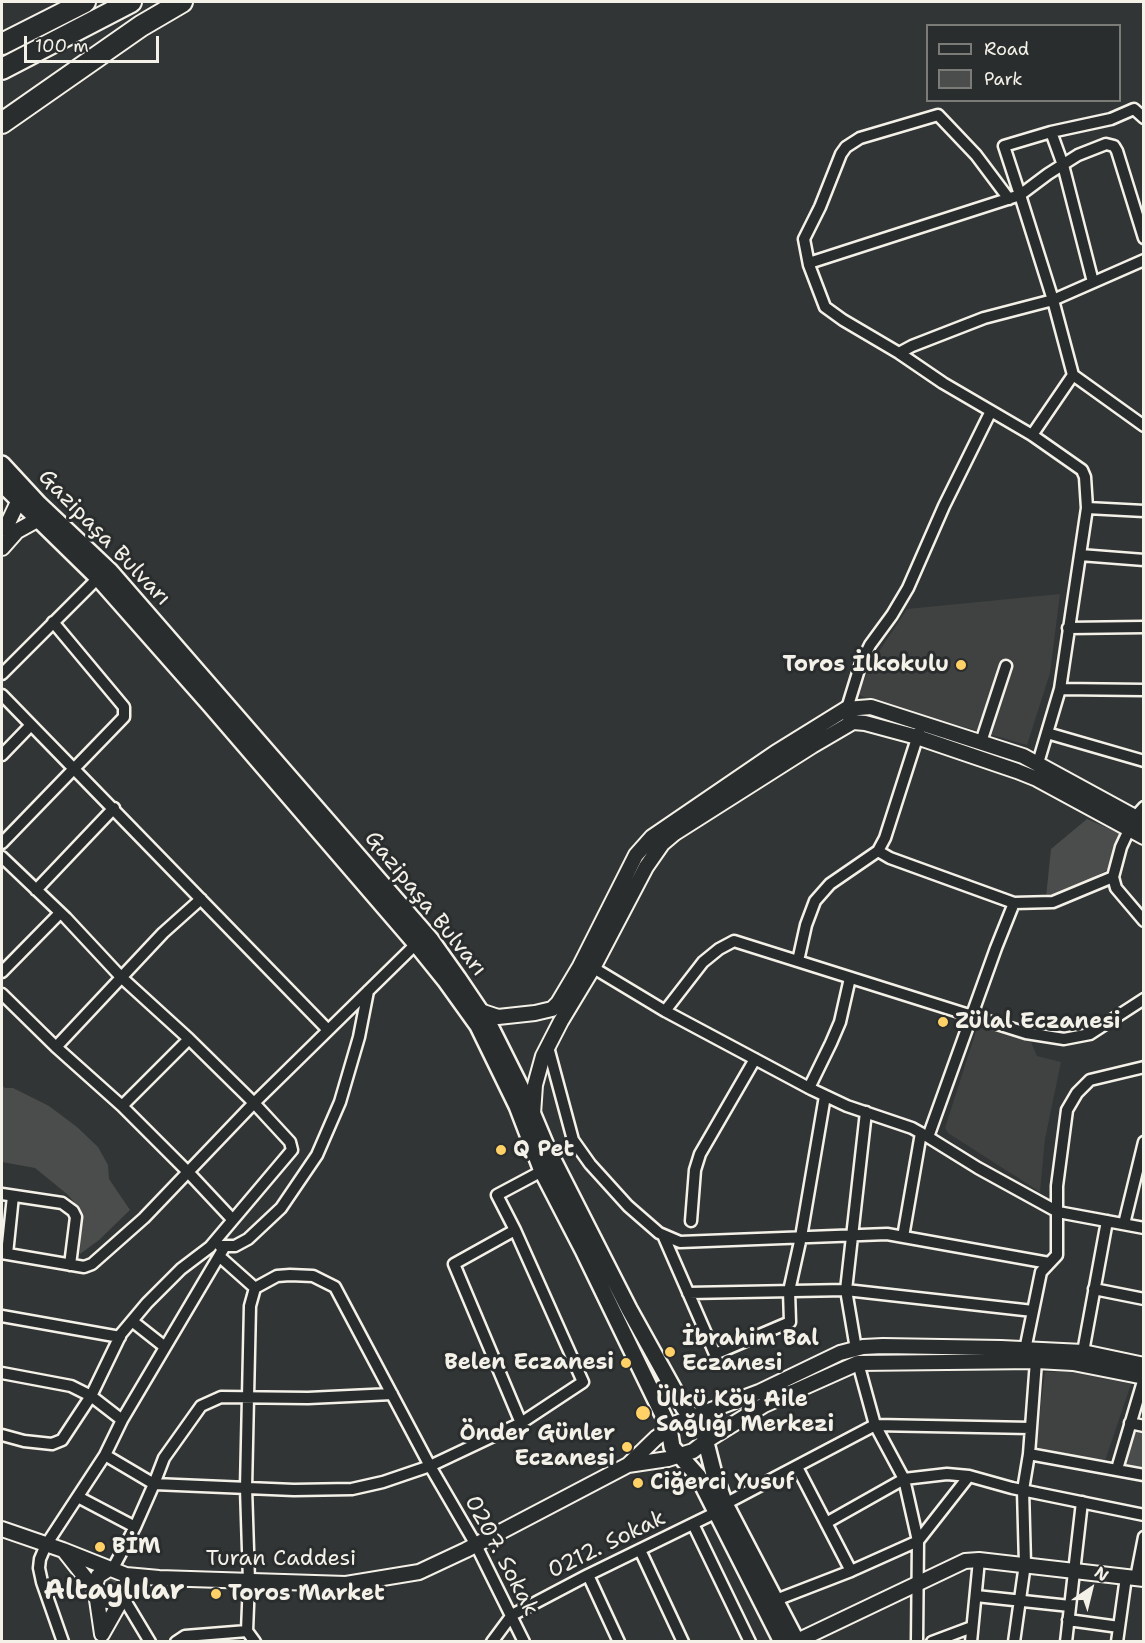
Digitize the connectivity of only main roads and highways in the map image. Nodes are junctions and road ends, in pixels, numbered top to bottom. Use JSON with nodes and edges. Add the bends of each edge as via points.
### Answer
{"nodes":[{"id":1,"x":85,"y":2,"type":"edge"},
{"id":2,"x":131,"y":2,"type":"edge"},
{"id":3,"x":182,"y":2,"type":"edge"},
{"id":4,"x":2,"y":44,"type":"edge"},
{"id":5,"x":2,"y":69,"type":"edge"},
{"id":6,"x":2,"y":123,"type":"edge"},
{"id":7,"x":2,"y":464,"type":"edge"},
{"id":8,"x":2,"y":484,"type":"edge"},
{"id":9,"x":721,"y":1508,"type":"junction"},
{"id":10,"x":792,"y":1641,"type":"edge"}],
"edges":[{"from":1,"to":4,"type":"highway"},
{"from":2,"to":5,"type":"highway"},
{"from":3,"to":6,"type":"highway"},
{"from":7,"to":9,"type":"main road","name":"Gazipaşa Bulvarı","via":[[110,571],[431,940],[489,1024],[619,1290],[684,1408],[702,1427]]},
{"from":8,"to":9,"type":"main road","name":"Gazipaşa Bulvarı","via":[[98,578],[416,944],[478,1026],[517,1106],[542,1171],[669,1428],[672,1447]]},
{"from":9,"to":10,"type":"main road","name":"Gazipaşa Bulvarı"},
{"from":9,"to":10,"type":"main road","name":"Gazipaşa Bulvarı","via":[[776,1600]]}]}
